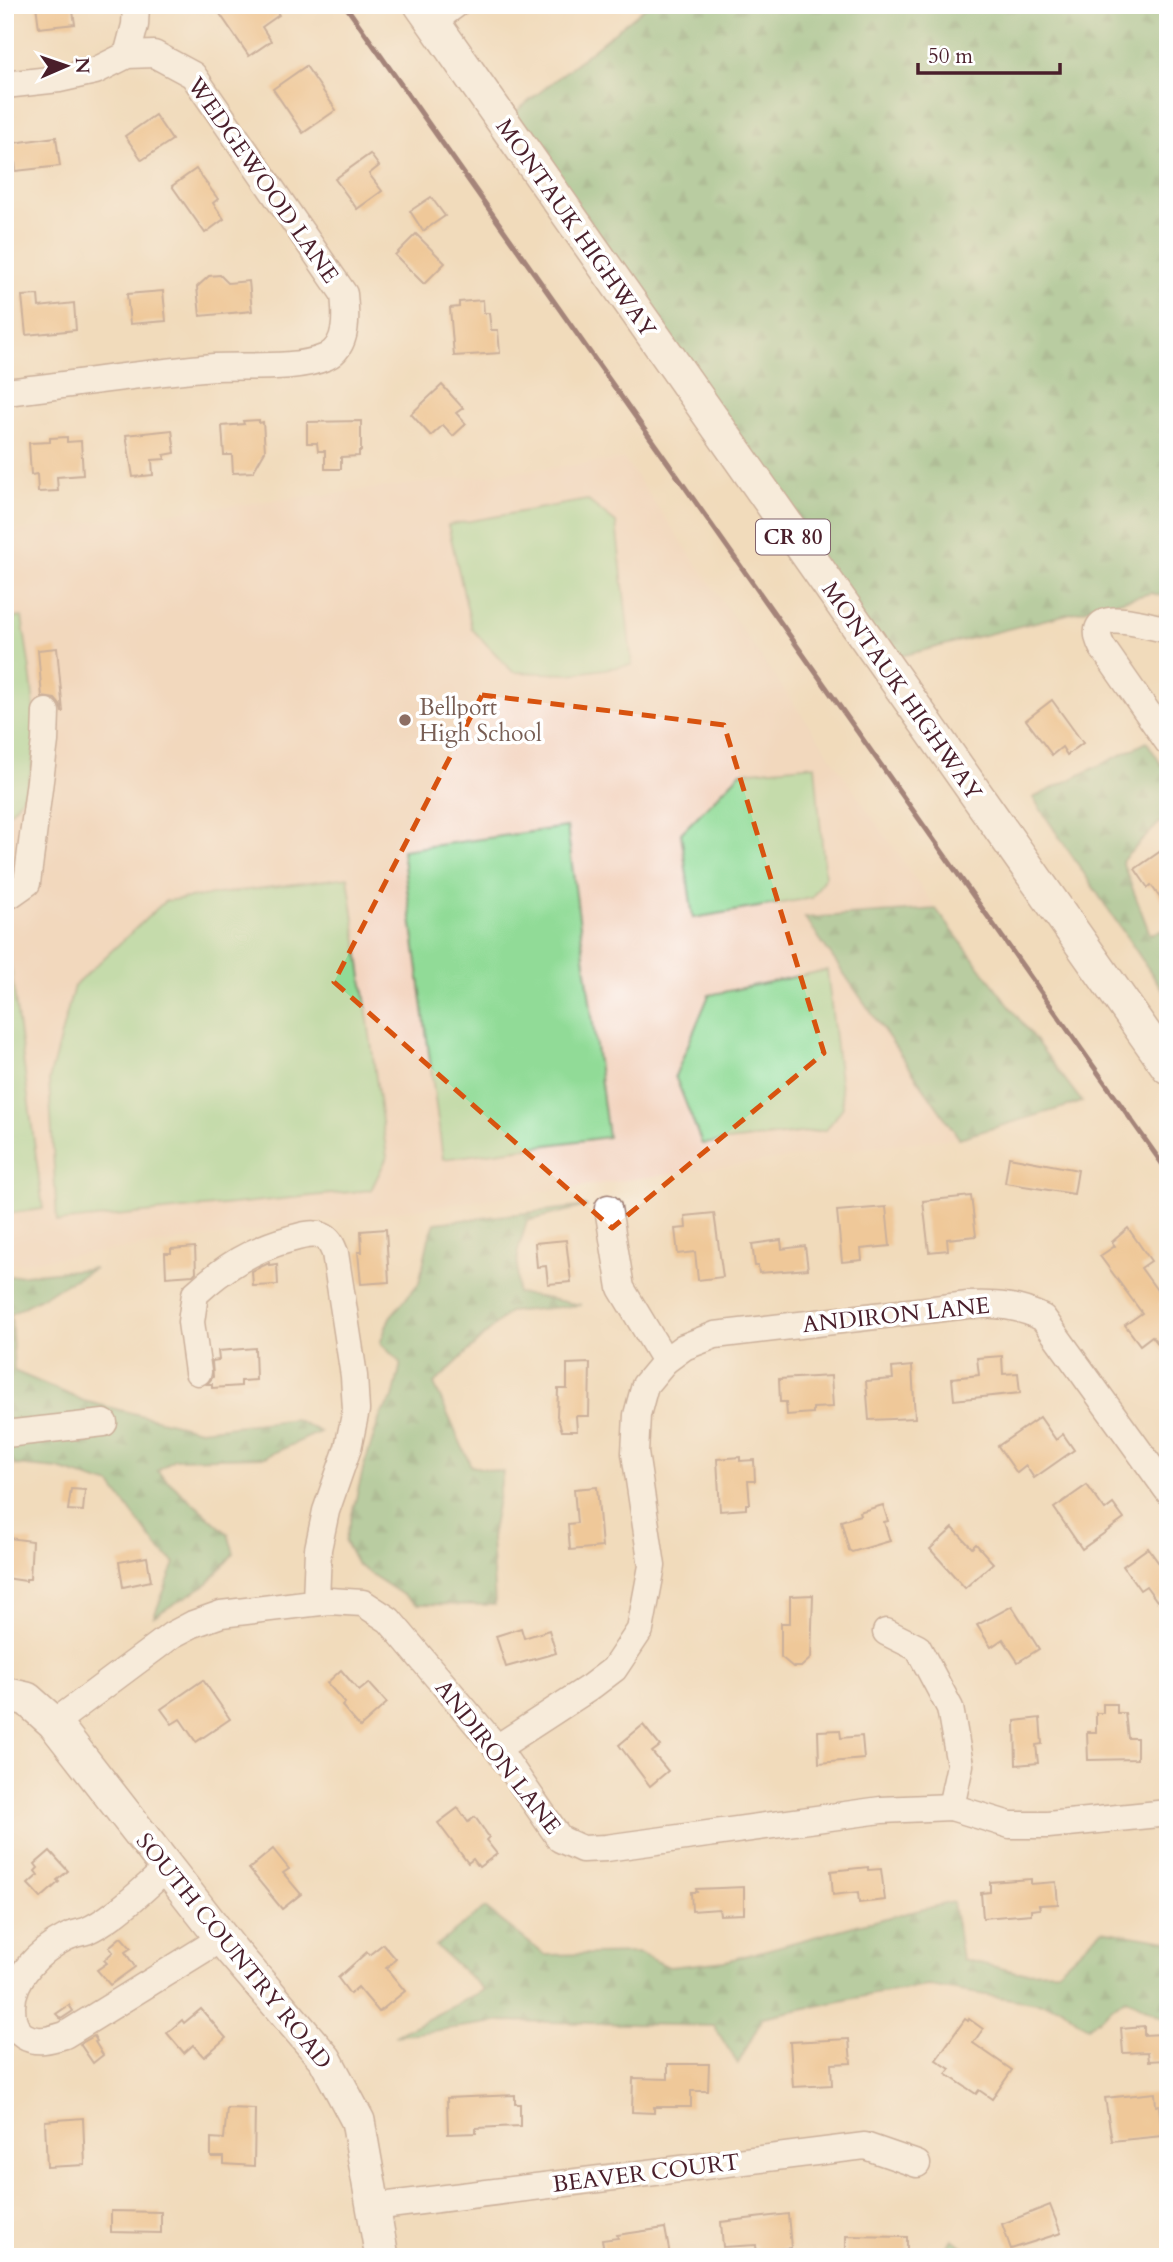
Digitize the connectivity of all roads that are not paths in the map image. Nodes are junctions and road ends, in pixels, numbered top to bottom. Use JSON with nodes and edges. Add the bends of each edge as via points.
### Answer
{"nodes":[{"id":1,"x":136,"y":5,"type":"edge"},
{"id":2,"x":436,"y":11,"type":"edge"},
{"id":3,"x":127,"y":55,"type":"junction"},
{"id":4,"x":5,"y":85,"type":"edge"},
{"id":5,"x":5,"y":392,"type":"edge"},
{"id":6,"x":1167,"y":630,"type":"edge"},
{"id":7,"x":46,"y":712,"type":"dead end"},
{"id":8,"x":1168,"y":742,"type":"edge"},
{"id":9,"x":5,"y":896,"type":"edge"},
{"id":10,"x":1168,"y":1067,"type":"edge"},
{"id":11,"x":608,"y":1208,"type":"dead end"},
{"id":12,"x":665,"y":1361,"type":"junction"},
{"id":13,"x":198,"y":1372,"type":"dead end"},
{"id":14,"x":104,"y":1423,"type":"dead end"},
{"id":15,"x":5,"y":1434,"type":"edge"},
{"id":16,"x":1168,"y":1492,"type":"edge"},
{"id":17,"x":316,"y":1602,"type":"junction"},
{"id":18,"x":886,"y":1632,"type":"dead end"},
{"id":19,"x":5,"y":1694,"type":"edge"},
{"id":20,"x":54,"y":1723,"type":"junction"},
{"id":21,"x":497,"y":1748,"type":"junction"},
{"id":22,"x":951,"y":1807,"type":"junction"},
{"id":23,"x":1168,"y":1813,"type":"edge"},
{"id":24,"x":167,"y":1868,"type":"junction"},
{"id":25,"x":222,"y":1938,"type":"junction"},
{"id":26,"x":917,"y":2164,"type":"dead end"},
{"id":27,"x":373,"y":2207,"type":"junction"},
{"id":28,"x":382,"y":2257,"type":"edge"}],
"edges":[{"from":1,"to":3,"type":"street"},
{"from":2,"to":10,"type":"main road","name":"MONTAUK HIGHWAY","number":"CR 80"},
{"from":3,"to":4,"type":"street","via":[[95,71]]},
{"from":3,"to":5,"type":"street","name":"WEDGEWOOD LANE","via":[[154,54],[193,75],[344,294],[347,321],[340,341],[328,356],[300,363]]},
{"from":6,"to":8,"type":"street","via":[[1113,620],[1098,627],[1096,636]]},
{"from":7,"to":9,"type":"street","via":[[27,883]]},
{"from":11,"to":12,"type":"street","via":[[621,1287]]},
{"from":12,"to":16,"type":"street","name":"ANDIRON LANE","via":[[684,1347],[715,1335],[968,1305],[1024,1308],[1043,1318]]},
{"from":12,"to":21,"type":"street","via":[[646,1385],[637,1415],[635,1453],[652,1566],[640,1630],[614,1670]]},
{"from":13,"to":17,"type":"street","via":[[191,1322],[195,1294],[228,1266],[269,1244],[304,1234],[330,1241],[355,1376],[356,1410],[318,1549]]},
{"from":14,"to":15,"type":"street"},
{"from":17,"to":20,"type":"street","name":"ANDIRON LANE","via":[[221,1614],[193,1624]]},
{"from":17,"to":21,"type":"street","name":"ANDIRON LANE","via":[[363,1603],[389,1620]]},
{"from":18,"to":22,"type":"street","via":[[918,1648],[950,1708],[960,1765]]},
{"from":19,"to":20,"type":"main road","name":"SOUTH COUNTRY ROAD","via":[[27,1699]]},
{"from":20,"to":24,"type":"main road","name":"SOUTH COUNTRY ROAD"},
{"from":21,"to":22,"type":"street","name":"ANDIRON LANE","via":[[560,1839],[582,1849],[881,1810]]},
{"from":22,"to":23,"type":"street","name":"ANDIRON LANE","via":[[1010,1825]]},
{"from":24,"to":25,"type":"main road","name":"SOUTH COUNTRY ROAD"},
{"from":24,"to":25,"type":"street","via":[[113,1914],[89,1930],[66,1937],[23,1973],[13,1993],[12,2010],[13,2023],[22,2035],[49,2040],[65,2035]]},
{"from":25,"to":27,"type":"main road","name":"SOUTH COUNTRY ROAD","via":[[325,2059],[358,2121]]},
{"from":26,"to":27,"type":"street","name":"BEAVER COURT","via":[[864,2146]]},
{"from":27,"to":28,"type":"main road","name":"SOUTH COUNTRY ROAD"}]}
